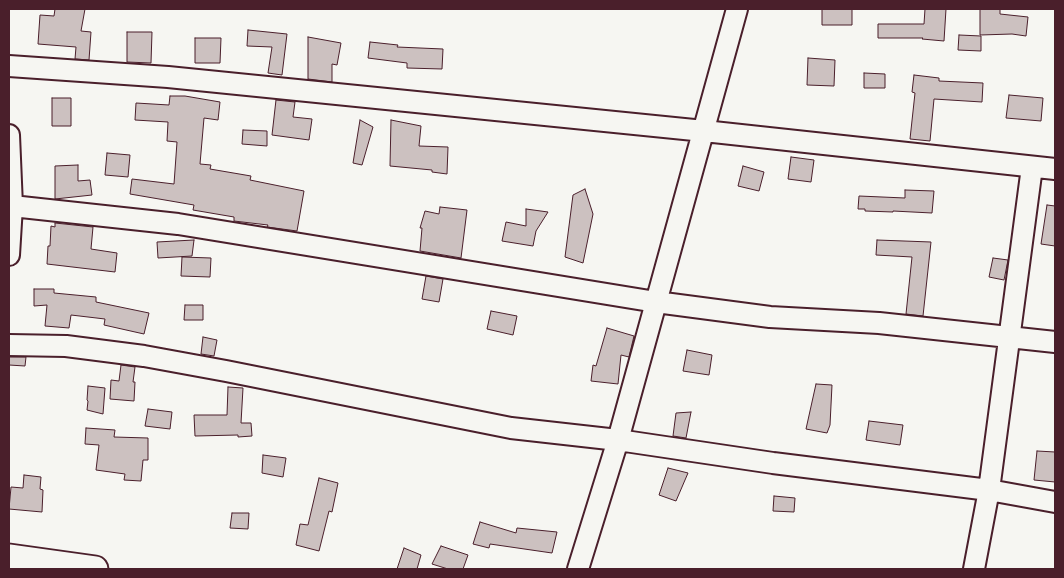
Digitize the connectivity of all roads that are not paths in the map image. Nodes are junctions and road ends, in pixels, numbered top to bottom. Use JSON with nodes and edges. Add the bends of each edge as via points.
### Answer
{"nodes":[{"id":1,"x":737,"y":9,"type":"edge"},
{"id":2,"x":9,"y":66,"type":"edge"},
{"id":3,"x":704,"y":131,"type":"junction"},
{"id":4,"x":9,"y":135,"type":"edge"},
{"id":5,"x":1032,"y":167,"type":"junction"},
{"id":6,"x":1055,"y":168,"type":"edge"},
{"id":7,"x":12,"y":206,"type":"junction"},
{"id":8,"x":9,"y":255,"type":"edge"},
{"id":9,"x":656,"y":302,"type":"junction"},
{"id":10,"x":1010,"y":338,"type":"junction"},
{"id":11,"x":1055,"y":342,"type":"edge"},
{"id":12,"x":9,"y":345,"type":"edge"},
{"id":13,"x":618,"y":440,"type":"junction"},
{"id":14,"x":989,"y":490,"type":"junction"},
{"id":15,"x":1055,"y":502,"type":"edge"},
{"id":16,"x":9,"y":557,"type":"edge"},
{"id":17,"x":95,"y":569,"type":"edge"},
{"id":18,"x":578,"y":569,"type":"edge"},
{"id":19,"x":974,"y":569,"type":"edge"}],
"edges":[{"from":1,"to":3,"type":"street"},
{"from":2,"to":3,"type":"street","via":[[168,77]]},
{"from":3,"to":5,"type":"street"},
{"from":3,"to":9,"type":"street"},
{"from":4,"to":7,"type":"street"},
{"from":5,"to":6,"type":"street"},
{"from":5,"to":10,"type":"street"},
{"from":7,"to":8,"type":"street"},
{"from":7,"to":9,"type":"street","via":[[178,224]]},
{"from":9,"to":10,"type":"street","via":[[770,317],[879,324]]},
{"from":9,"to":13,"type":"street"},
{"from":10,"to":11,"type":"street"},
{"from":10,"to":14,"type":"street"},
{"from":12,"to":13,"type":"street","via":[[66,346],[144,356],[511,428]]},
{"from":13,"to":14,"type":"street"},
{"from":13,"to":18,"type":"street"},
{"from":14,"to":15,"type":"street"},
{"from":14,"to":19,"type":"street"},
{"from":16,"to":17,"type":"main road"}]}
